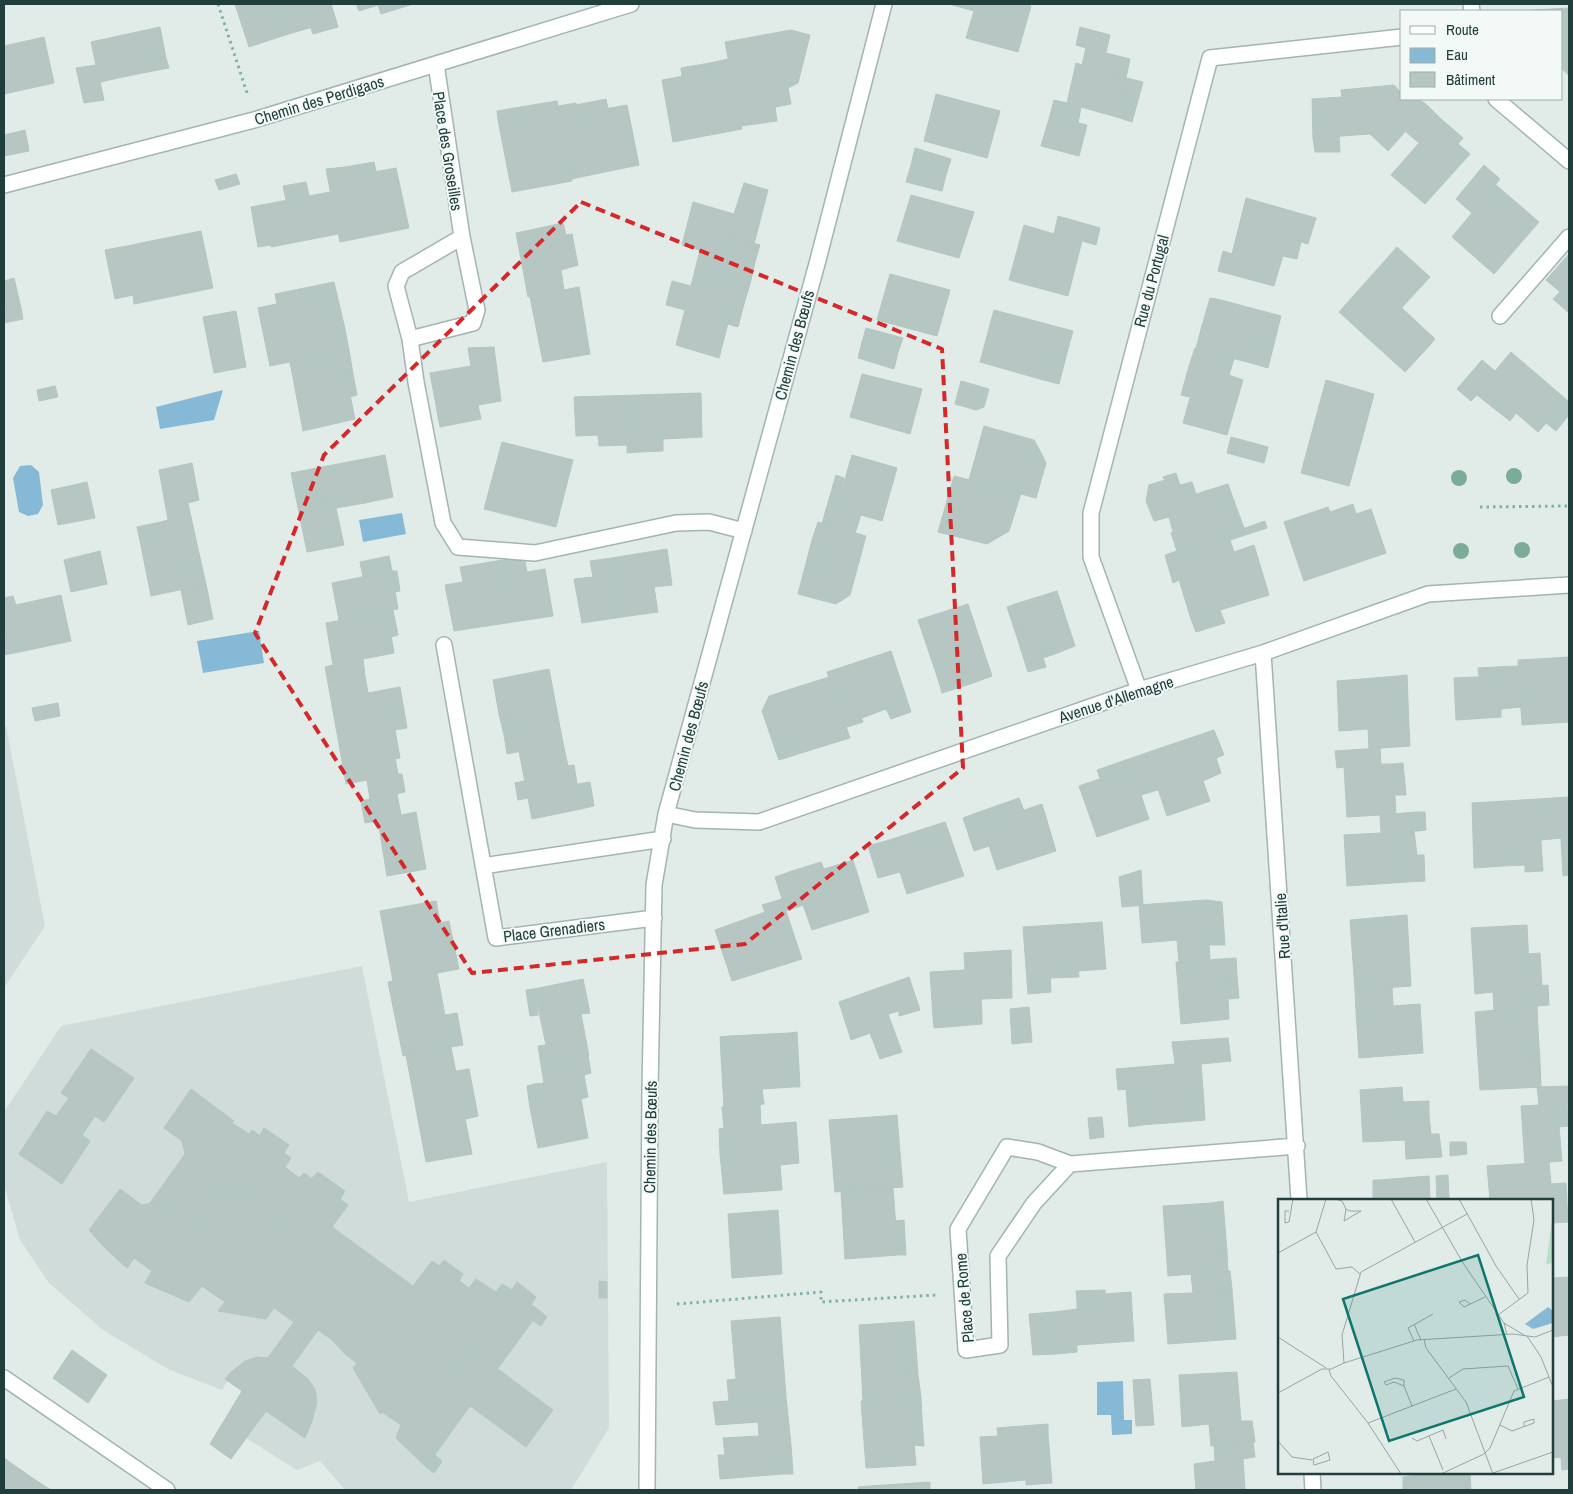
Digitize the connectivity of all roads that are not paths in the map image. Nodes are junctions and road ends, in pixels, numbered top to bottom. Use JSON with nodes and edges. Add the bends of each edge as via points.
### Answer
{"nodes":[{"id":1,"x":631,"y":4,"type":"edge"},
{"id":2,"x":884,"y":4,"type":"edge"},
{"id":3,"x":1400,"y":37,"type":"edge"},
{"id":4,"x":436,"y":64,"type":"junction"},
{"id":5,"x":1497,"y":100,"type":"edge"},
{"id":6,"x":1569,"y":161,"type":"edge"},
{"id":7,"x":4,"y":185,"type":"edge"},
{"id":8,"x":1569,"y":237,"type":"edge"},
{"id":9,"x":462,"y":238,"type":"junction"},
{"id":10,"x":1500,"y":316,"type":"dead end"},
{"id":11,"x":410,"y":339,"type":"junction"},
{"id":12,"x":744,"y":531,"type":"junction"},
{"id":13,"x":1569,"y":585,"type":"edge"},
{"id":14,"x":444,"y":645,"type":"dead end"},
{"id":15,"x":1263,"y":652,"type":"junction"},
{"id":16,"x":1139,"y":690,"type":"junction"},
{"id":17,"x":666,"y":814,"type":"junction"},
{"id":18,"x":663,"y":839,"type":"junction"},
{"id":19,"x":483,"y":866,"type":"junction"},
{"id":20,"x":654,"y":918,"type":"junction"},
{"id":21,"x":1297,"y":1146,"type":"junction"},
{"id":22,"x":1070,"y":1164,"type":"junction"},
{"id":23,"x":1300,"y":1199,"type":"edge"},
{"id":24,"x":4,"y":1378,"type":"edge"},
{"id":25,"x":1312,"y":1474,"type":"edge"},
{"id":26,"x":167,"y":1490,"type":"edge"},
{"id":27,"x":647,"y":1490,"type":"edge"},
{"id":28,"x":1313,"y":1490,"type":"edge"}],
"edges":[{"from":1,"to":4,"type":"street","name":"Chemin des Perdigaos"},
{"from":2,"to":12,"type":"street","name":"Chemin des Bœufs"},
{"from":3,"to":16,"type":"street","name":"Rue du Portugal","via":[[1210,58],[1091,513],[1091,557]]},
{"from":4,"to":7,"type":"street","name":"Chemin des Perdigaos","via":[[254,120]]},
{"from":4,"to":9,"type":"street","name":"Place des Groseilles"},
{"from":5,"to":6,"type":"street"},
{"from":8,"to":10,"type":"street"},
{"from":9,"to":11,"type":"street","via":[[402,272],[396,286]]},
{"from":9,"to":11,"type":"street","name":"Place des Groseilles","via":[[477,310],[473,323]]},
{"from":11,"to":12,"type":"street","via":[[443,523],[458,547],[535,553],[676,522],[709,522]]},
{"from":12,"to":17,"type":"street","name":"Chemin des Bœufs"},
{"from":13,"to":15,"type":"street","name":"Avenue d'Allemagne","via":[[1428,594]]},
{"from":14,"to":19,"type":"street","name":"Place Grenadiers"},
{"from":15,"to":16,"type":"street","name":"Avenue d'Allemagne"},
{"from":15,"to":21,"type":"street","name":"Rue d'Italie"},
{"from":16,"to":17,"type":"street","name":"Avenue d'Allemagne","via":[[759,822],[694,820]]},
{"from":17,"to":18,"type":"street","name":"Chemin des Bœufs"},
{"from":18,"to":19,"type":"street"},
{"from":18,"to":20,"type":"street","name":"Chemin des Bœufs","via":[[654,884]]},
{"from":19,"to":20,"type":"street","name":"Place Grenadiers","via":[[496,938]]},
{"from":20,"to":27,"type":"street","name":"Chemin des Bœufs"},
{"from":21,"to":22,"type":"street","name":"Place de Rome"},
{"from":21,"to":23,"type":"street","name":"Rue d'Italie"},
{"from":22,"to":22,"type":"street","name":"Place de Rome","via":[[1034,1203],[998,1256],[1000,1345],[966,1350],[958,1229],[1007,1147],[1038,1152]]},
{"from":24,"to":26,"type":"street"},
{"from":25,"to":28,"type":"street"}]}
